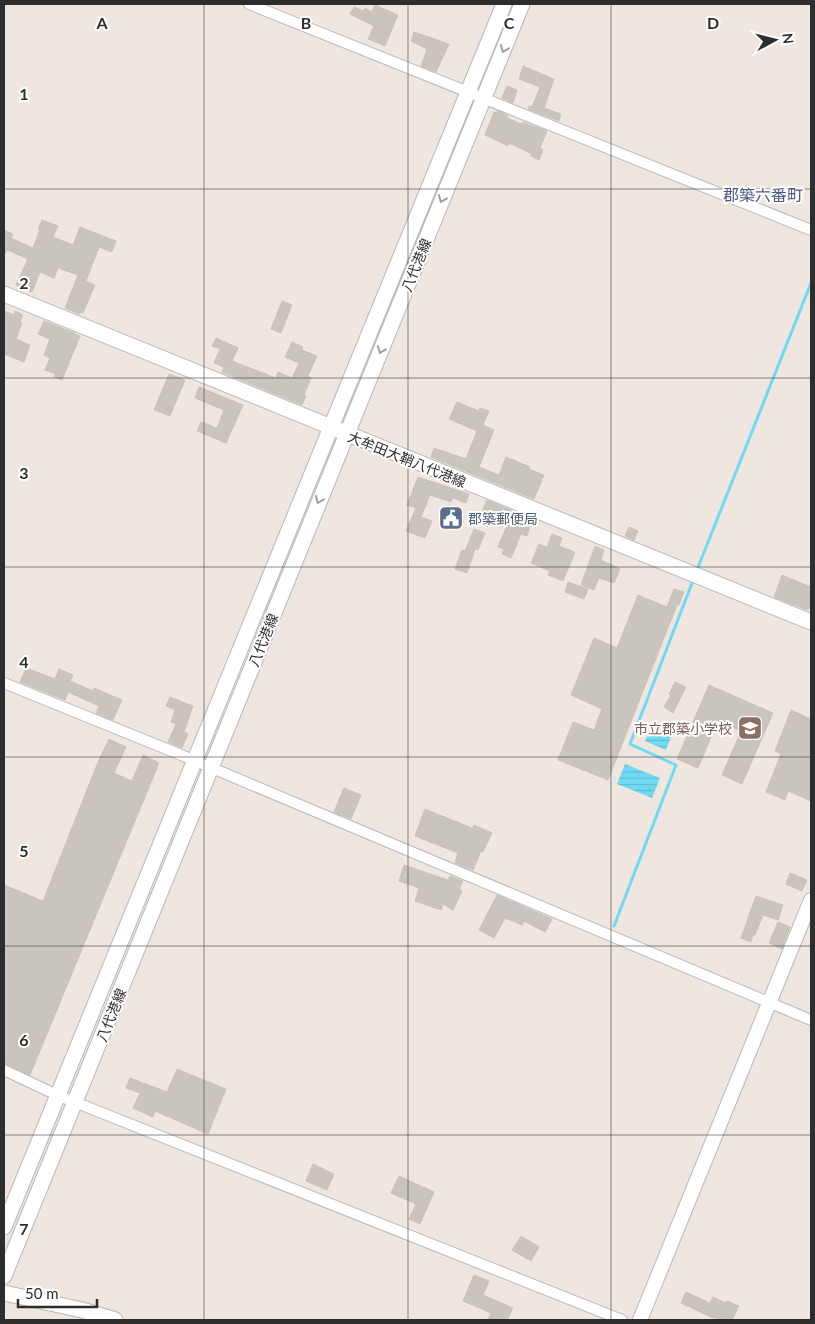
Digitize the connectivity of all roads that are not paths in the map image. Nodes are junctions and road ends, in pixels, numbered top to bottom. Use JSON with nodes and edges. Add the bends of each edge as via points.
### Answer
{"nodes":[{"id":1,"x":249,"y":4,"type":"edge"},
{"id":2,"x":504,"y":4,"type":"edge"},
{"id":3,"x":522,"y":4,"type":"edge"},
{"id":4,"x":468,"y":91,"type":"junction"},
{"id":5,"x":484,"y":98,"type":"junction"},
{"id":6,"x":811,"y":230,"type":"edge"},
{"id":7,"x":4,"y":294,"type":"edge"},
{"id":8,"x":330,"y":427,"type":"junction"},
{"id":9,"x":346,"y":434,"type":"junction"},
{"id":10,"x":811,"y":622,"type":"edge"},
{"id":11,"x":4,"y":683,"type":"edge"},
{"id":12,"x":194,"y":761,"type":"junction"},
{"id":13,"x":211,"y":768,"type":"junction"},
{"id":14,"x":811,"y":900,"type":"edge"},
{"id":15,"x":769,"y":1003,"type":"junction"},
{"id":16,"x":811,"y":1020,"type":"edge"},
{"id":17,"x":4,"y":1070,"type":"edge"},
{"id":18,"x":57,"y":1094,"type":"junction"},
{"id":19,"x":76,"y":1102,"type":"junction"},
{"id":20,"x":4,"y":1227,"type":"edge"},
{"id":21,"x":4,"y":1276,"type":"edge"},
{"id":22,"x":4,"y":1293,"type":"edge"},
{"id":23,"x":115,"y":1320,"type":"edge"},
{"id":24,"x":622,"y":1320,"type":"edge"},
{"id":25,"x":640,"y":1320,"type":"edge"}],
"edges":[{"from":1,"to":4,"type":"street"},
{"from":2,"to":4,"type":"main road","name":"八代港線"},
{"from":3,"to":5,"type":"main road","name":"八代港線","one_way":true},
{"from":4,"to":5,"type":"street"},
{"from":4,"to":8,"type":"main road","name":"八代港線"},
{"from":5,"to":6,"type":"street"},
{"from":5,"to":9,"type":"main road","name":"八代港線","one_way":true},
{"from":7,"to":8,"type":"main road","name":"大牟田大鞘八代港線"},
{"from":8,"to":9,"type":"main road","name":"大牟田大鞘八代港線"},
{"from":8,"to":12,"type":"main road","name":"八代港線"},
{"from":9,"to":10,"type":"main road","name":"大牟田大鞘八代港線"},
{"from":9,"to":13,"type":"main road","name":"八代港線","one_way":true},
{"from":11,"to":12,"type":"street"},
{"from":12,"to":13,"type":"street"},
{"from":12,"to":18,"type":"main road","name":"八代港線"},
{"from":13,"to":15,"type":"street"},
{"from":13,"to":19,"type":"main road","name":"八代港線"},
{"from":14,"to":15,"type":"street"},
{"from":15,"to":16,"type":"street"},
{"from":15,"to":25,"type":"street"},
{"from":17,"to":18,"type":"street"},
{"from":18,"to":19,"type":"street"},
{"from":18,"to":20,"type":"main road","name":"八代港線"},
{"from":19,"to":21,"type":"main road","name":"八代港線"},
{"from":19,"to":24,"type":"street"},
{"from":22,"to":23,"type":"main road"}]}
